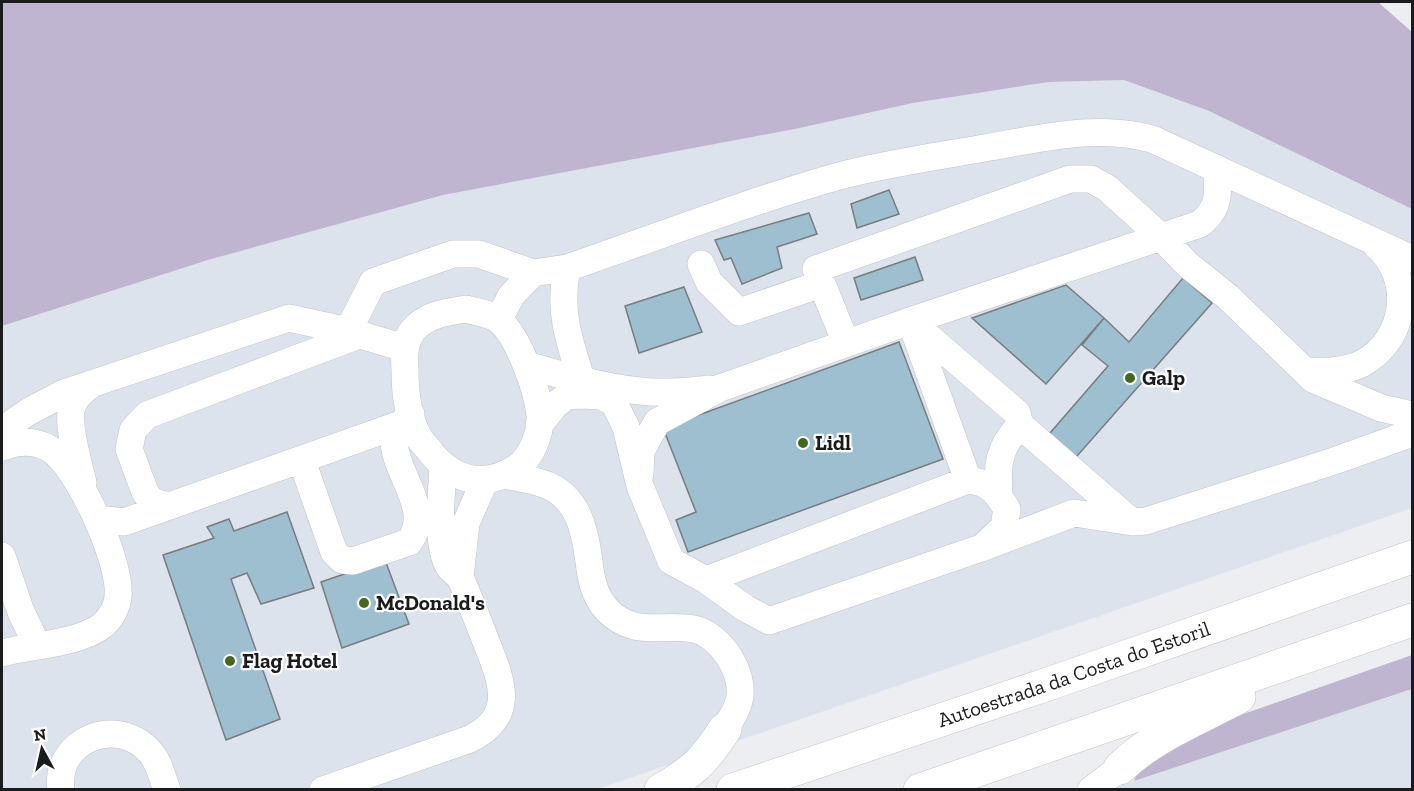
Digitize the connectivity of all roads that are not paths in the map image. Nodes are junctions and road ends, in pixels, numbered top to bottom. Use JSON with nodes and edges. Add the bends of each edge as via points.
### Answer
{"nodes":[{"id":1,"x":1216,"y":168,"type":"junction"},
{"id":2,"x":1161,"y":237,"type":"junction"},
{"id":3,"x":1373,"y":242,"type":"junction"},
{"id":4,"x":1413,"y":259,"type":"edge"},
{"id":5,"x":700,"y":264,"type":"dead end"},
{"id":6,"x":567,"y":268,"type":"junction"},
{"id":7,"x":532,"y":273,"type":"junction"},
{"id":8,"x":821,"y":284,"type":"junction"},
{"id":9,"x":1408,"y":290,"type":"edge"},
{"id":10,"x":499,"y":320,"type":"junction"},
{"id":11,"x":910,"y":321,"type":"junction"},
{"id":12,"x":359,"y":335,"type":"junction"},
{"id":13,"x":846,"y":344,"type":"junction"},
{"id":14,"x":404,"y":348,"type":"junction"},
{"id":15,"x":527,"y":365,"type":"junction"},
{"id":16,"x":1305,"y":371,"type":"junction"},
{"id":17,"x":582,"y":381,"type":"junction"},
{"id":18,"x":93,"y":384,"type":"junction"},
{"id":19,"x":720,"y":388,"type":"junction"},
{"id":20,"x":635,"y":390,"type":"junction"},
{"id":21,"x":1413,"y":415,"type":"edge"},
{"id":22,"x":403,"y":420,"type":"junction"},
{"id":23,"x":539,"y":425,"type":"junction"},
{"id":24,"x":1020,"y":425,"type":"junction"},
{"id":25,"x":1413,"y":433,"type":"edge"},
{"id":26,"x":2,"y":434,"type":"edge"},
{"id":27,"x":648,"y":437,"type":"junction"},
{"id":28,"x":2,"y":447,"type":"edge"},
{"id":29,"x":302,"y":460,"type":"junction"},
{"id":30,"x":443,"y":466,"type":"junction"},
{"id":31,"x":495,"y":478,"type":"junction"},
{"id":32,"x":968,"y":480,"type":"junction"},
{"id":33,"x":640,"y":486,"type":"junction"},
{"id":34,"x":84,"y":493,"type":"junction"},
{"id":35,"x":999,"y":495,"type":"junction"},
{"id":36,"x":170,"y":506,"type":"junction"},
{"id":37,"x":98,"y":519,"type":"junction"},
{"id":38,"x":1132,"y":522,"type":"junction"},
{"id":39,"x":981,"y":548,"type":"junction"},
{"id":40,"x":2,"y":556,"type":"edge"},
{"id":41,"x":1413,"y":557,"type":"edge"},
{"id":42,"x":460,"y":578,"type":"junction"},
{"id":43,"x":706,"y":580,"type":"junction"},
{"id":44,"x":1413,"y":620,"type":"edge"},
{"id":45,"x":37,"y":645,"type":"junction"},
{"id":46,"x":1339,"y":645,"type":"junction"},
{"id":47,"x":2,"y":653,"type":"edge"},
{"id":48,"x":725,"y":729,"type":"joint"},
{"id":49,"x":1118,"y":779,"type":"edge"},
{"id":50,"x":62,"y":789,"type":"edge"},
{"id":51,"x":167,"y":789,"type":"edge"},
{"id":52,"x":323,"y":789,"type":"edge"},
{"id":53,"x":661,"y":789,"type":"edge"},
{"id":54,"x":733,"y":789,"type":"edge"},
{"id":55,"x":920,"y":789,"type":"edge"},
{"id":56,"x":1091,"y":789,"type":"edge"}],
"edges":[{"from":1,"to":2,"type":"lane","via":[[1219,188],[1210,216],[1200,224]]},
{"from":1,"to":3,"type":"lane"},
{"from":1,"to":6,"type":"lane","via":[[1140,136],[1110,131],[1071,134],[839,176]]},
{"from":2,"to":8,"type":"lane","via":[[1098,182],[1070,179],[816,269]]},
{"from":2,"to":11,"type":"lane"},
{"from":2,"to":16,"type":"lane"},
{"from":3,"to":4,"type":"lane"},
{"from":3,"to":9,"type":"lane","via":[[1394,263]]},
{"from":5,"to":8,"type":"lane","via":[[709,282],[739,312]]},
{"from":6,"to":7,"type":"lane"},
{"from":6,"to":17,"type":"lane","via":[[562,309]]},
{"from":7,"to":10,"type":"lane","via":[[511,296]]},
{"from":7,"to":12,"type":"lane","via":[[478,254],[453,254],[373,282]]},
{"from":8,"to":13,"type":"lane"},
{"from":9,"to":16,"type":"lane","via":[[1397,329],[1376,354],[1343,370]]},
{"from":10,"to":14,"type":"lane","via":[[466,309],[438,313],[414,328]]},
{"from":10,"to":15,"type":"lane"},
{"from":11,"to":13,"type":"lane"},
{"from":11,"to":24,"type":"lane","via":[[1017,413]]},
{"from":11,"to":32,"type":"lane"},
{"from":12,"to":14,"type":"lane"},
{"from":12,"to":18,"type":"lane","via":[[292,318]]},
{"from":12,"to":36,"type":"lane","via":[[147,415],[133,430],[129,449],[152,502]]},
{"from":13,"to":19,"type":"lane"},
{"from":14,"to":22,"type":"lane"},
{"from":15,"to":17,"type":"lane"},
{"from":15,"to":23,"type":"lane"},
{"from":16,"to":21,"type":"lane","via":[[1313,379],[1381,408]]},
{"from":17,"to":20,"type":"lane"},
{"from":18,"to":26,"type":"lane","via":[[44,402]]},
{"from":18,"to":34,"type":"lane","via":[[80,393],[71,417]]},
{"from":19,"to":20,"type":"lane","via":[[680,392]]},
{"from":19,"to":27,"type":"lane","via":[[657,422]]},
{"from":20,"to":27,"type":"lane","via":[[651,413]]},
{"from":22,"to":29,"type":"lane"},
{"from":22,"to":29,"type":"lane","via":[[392,437],[419,522],[409,542],[353,561],[342,560],[334,552]]},
{"from":22,"to":30,"type":"lane"},
{"from":23,"to":31,"type":"lane","via":[[524,464]]},
{"from":23,"to":33,"type":"lane","via":[[567,396],[602,396],[614,404],[626,427]]},
{"from":24,"to":35,"type":"lane","via":[[1010,436],[998,465]]},
{"from":24,"to":38,"type":"lane"},
{"from":25,"to":38,"type":"lane","via":[[1146,521]]},
{"from":27,"to":33,"type":"lane","via":[[641,451]]},
{"from":28,"to":34,"type":"lane","via":[[28,442],[52,450]]},
{"from":29,"to":36,"type":"lane"},
{"from":30,"to":31,"type":"lane","via":[[457,476]]},
{"from":30,"to":42,"type":"lane","via":[[442,546],[449,567]]},
{"from":31,"to":42,"type":"lane","via":[[466,523]]},
{"from":31,"to":48,"type":"lane","via":[[543,483],[574,508],[585,533],[596,594],[614,617],[639,628],[695,629],[720,644],[732,661],[740,699]]},
{"from":32,"to":35,"type":"lane","via":[[990,486]]},
{"from":32,"to":43,"type":"lane"},
{"from":33,"to":43,"type":"lane","via":[[671,561]]},
{"from":34,"to":37,"type":"lane"},
{"from":35,"to":39,"type":"lane","via":[[1006,509],[1004,527]]},
{"from":36,"to":37,"type":"lane","via":[[124,522]]},
{"from":37,"to":45,"type":"lane","via":[[118,586],[113,612],[93,631]]},
{"from":38,"to":39,"type":"lane","via":[[1074,513]]},
{"from":39,"to":43,"type":"lane","via":[[769,621]]},
{"from":40,"to":45,"type":"lane"},
{"from":41,"to":54,"type":"highway","name":"Autoestrada da Costa do Estoril"},
{"from":42,"to":52,"type":"lane","via":[[502,685],[501,706],[495,720],[470,740]]},
{"from":44,"to":46,"type":"highway"},
{"from":45,"to":47,"type":"lane"},
{"from":46,"to":49,"type":"highway","via":[[1178,728],[1138,753]]},
{"from":46,"to":55,"type":"highway"},
{"from":48,"to":53,"type":"highway","via":[[708,756]]},
{"from":49,"to":56,"type":"lane"},
{"from":50,"to":51,"type":"lane","via":[[62,771],[69,753],[87,739],[112,734],[150,751]]}]}
